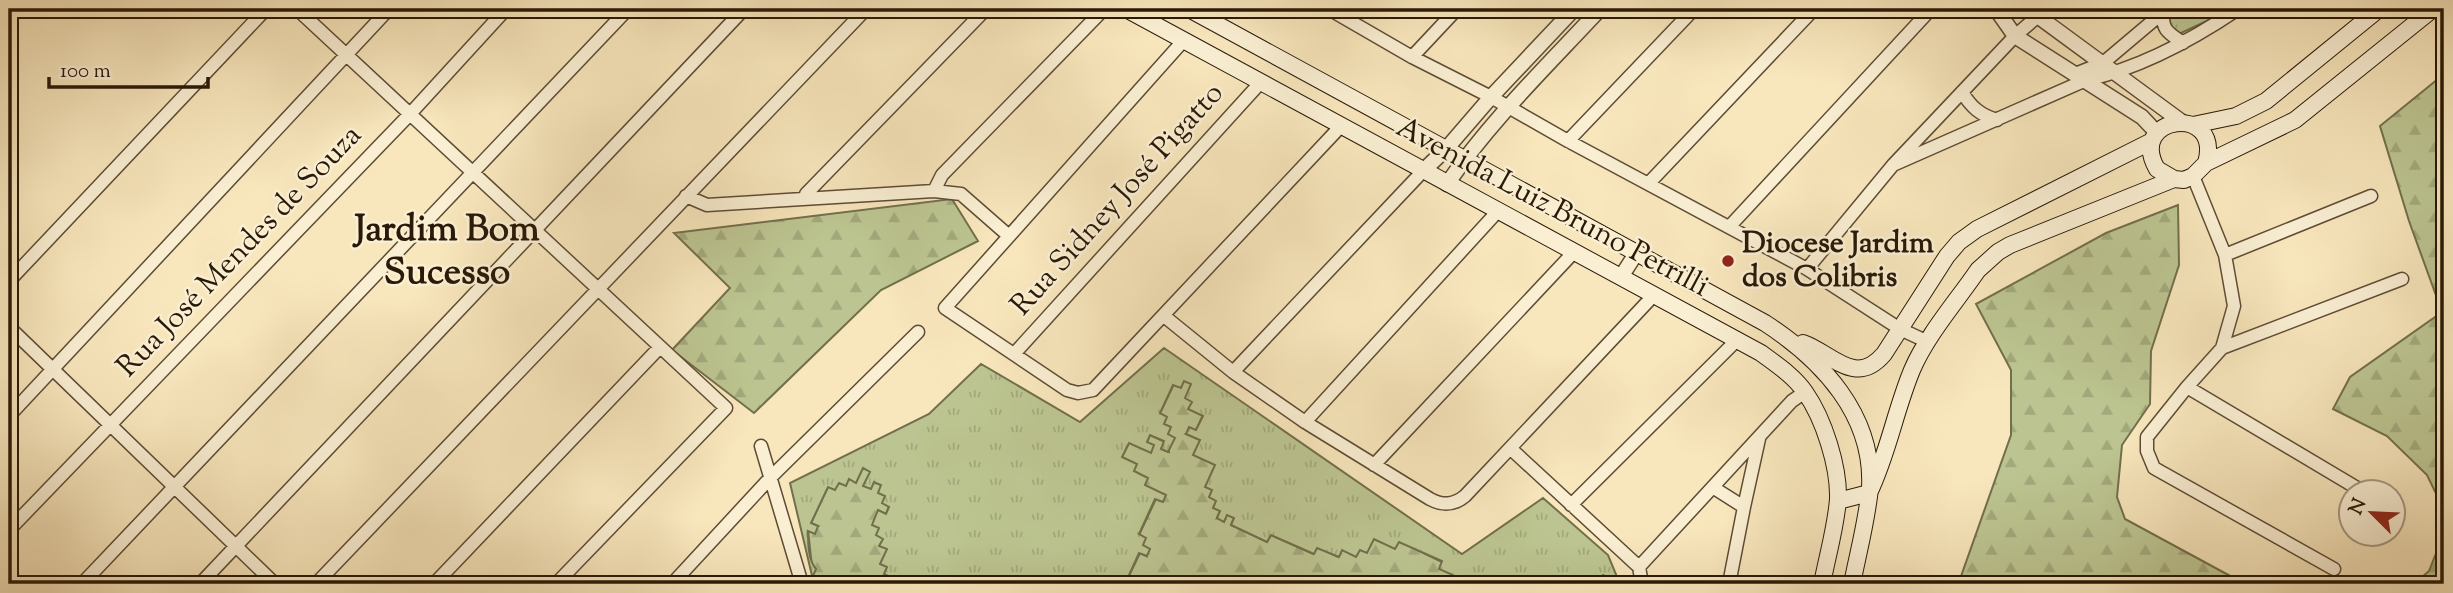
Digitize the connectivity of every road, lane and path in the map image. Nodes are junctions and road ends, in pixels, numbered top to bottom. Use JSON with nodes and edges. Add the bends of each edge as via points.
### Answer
{"nodes":[{"id":1,"x":266,"y":9,"type":"edge"},
{"id":2,"x":297,"y":9,"type":"edge"},
{"id":3,"x":389,"y":9,"type":"edge"},
{"id":4,"x":506,"y":9,"type":"edge"},
{"id":5,"x":628,"y":9,"type":"edge"},
{"id":6,"x":744,"y":9,"type":"edge"},
{"id":7,"x":866,"y":9,"type":"edge"},
{"id":8,"x":986,"y":9,"type":"edge"},
{"id":9,"x":1104,"y":9,"type":"edge"},
{"id":10,"x":1126,"y":9,"type":"edge"},
{"id":11,"x":1189,"y":9,"type":"edge"},
{"id":12,"x":1457,"y":9,"type":"edge"},
{"id":13,"x":1574,"y":9,"type":"edge"},
{"id":14,"x":1600,"y":9,"type":"edge"},
{"id":15,"x":1694,"y":9,"type":"edge"},
{"id":16,"x":1814,"y":9,"type":"edge"},
{"id":17,"x":1931,"y":9,"type":"edge"},
{"id":18,"x":1996,"y":9,"type":"edge"},
{"id":19,"x":2238,"y":9,"type":"edge"},
{"id":20,"x":2379,"y":9,"type":"edge"},
{"id":21,"x":2433,"y":9,"type":"edge"},
{"id":22,"x":1336,"y":11,"type":"edge"},
{"id":23,"x":2165,"y":11,"type":"edge"},
{"id":24,"x":2038,"y":12,"type":"edge"},
{"id":25,"x":2015,"y":36,"type":"junction"},
{"id":26,"x":1184,"y":40,"type":"junction"},
{"id":27,"x":2183,"y":43,"type":"junction"},
{"id":28,"x":346,"y":55,"type":"junction"},
{"id":29,"x":1412,"y":57,"type":"junction"},
{"id":30,"x":2103,"y":64,"type":"junction"},
{"id":31,"x":2115,"y":74,"type":"junction"},
{"id":32,"x":2081,"y":77,"type":"junction"},
{"id":33,"x":1261,"y":82,"type":"junction"},
{"id":34,"x":1962,"y":92,"type":"junction"},
{"id":35,"x":1491,"y":97,"type":"junction"},
{"id":36,"x":1509,"y":107,"type":"junction"},
{"id":37,"x":410,"y":114,"type":"junction"},
{"id":38,"x":1997,"y":120,"type":"junction"},
{"id":39,"x":2188,"y":123,"type":"junction"},
{"id":40,"x":1342,"y":126,"type":"junction"},
{"id":41,"x":2155,"y":137,"type":"junction"},
{"id":42,"x":1568,"y":141,"type":"junction"},
{"id":43,"x":1447,"y":148,"type":"junction"},
{"id":44,"x":1465,"y":158,"type":"junction"},
{"id":45,"x":2206,"y":163,"type":"junction"},
{"id":46,"x":1893,"y":165,"type":"junction"},
{"id":47,"x":1423,"y":171,"type":"junction"},
{"id":48,"x":473,"y":172,"type":"junction"},
{"id":49,"x":2193,"y":176,"type":"junction"},
{"id":50,"x":2174,"y":179,"type":"junction"},
{"id":51,"x":1649,"y":183,"type":"junction"},
{"id":52,"x":1447,"y":184,"type":"junction"},
{"id":53,"x":934,"y":191,"type":"junction"},
{"id":54,"x":686,"y":196,"type":"junction"},
{"id":55,"x":2371,"y":196,"type":"dead end"},
{"id":56,"x":806,"y":199,"type":"junction"},
{"id":57,"x":1498,"y":211,"type":"junction"},
{"id":58,"x":1730,"y":226,"type":"junction"},
{"id":59,"x":536,"y":230,"type":"junction"},
{"id":60,"x":1009,"y":236,"type":"junction"},
{"id":61,"x":1574,"y":252,"type":"junction"},
{"id":62,"x":1637,"y":252,"type":"junction"},
{"id":63,"x":2225,"y":255,"type":"junction"},
{"id":64,"x":1807,"y":269,"type":"junction"},
{"id":65,"x":1620,"y":277,"type":"junction"},
{"id":66,"x":2402,"y":279,"type":"dead end"},
{"id":67,"x":9,"y":281,"type":"edge"},
{"id":68,"x":598,"y":288,"type":"junction"},
{"id":69,"x":1654,"y":295,"type":"junction"},
{"id":70,"x":1164,"y":316,"type":"junction"},
{"id":71,"x":9,"y":327,"type":"edge"},
{"id":72,"x":1900,"y":329,"type":"junction"},
{"id":73,"x":918,"y":332,"type":"dead end"},
{"id":74,"x":1788,"y":338,"type":"junction"},
{"id":75,"x":1737,"y":340,"type":"junction"},
{"id":76,"x":1928,"y":342,"type":"junction"},
{"id":77,"x":660,"y":346,"type":"junction"},
{"id":78,"x":2222,"y":348,"type":"junction"},
{"id":79,"x":1013,"y":354,"type":"junction"},
{"id":80,"x":52,"y":369,"type":"junction"},
{"id":81,"x":1233,"y":372,"type":"junction"},
{"id":82,"x":2187,"y":387,"type":"junction"},
{"id":83,"x":1805,"y":392,"type":"junction"},
{"id":84,"x":9,"y":415,"type":"edge"},
{"id":85,"x":1305,"y":422,"type":"junction"},
{"id":86,"x":110,"y":425,"type":"junction"},
{"id":87,"x":1760,"y":436,"type":"junction"},
{"id":88,"x":761,"y":446,"type":"dead end"},
{"id":89,"x":1510,"y":448,"type":"junction"},
{"id":90,"x":1374,"y":465,"type":"junction"},
{"id":91,"x":771,"y":477,"type":"junction"},
{"id":92,"x":2338,"y":478,"type":"edge"},
{"id":93,"x":174,"y":487,"type":"junction"},
{"id":94,"x":1714,"y":488,"type":"junction"},
{"id":95,"x":1869,"y":493,"type":"junction"},
{"id":96,"x":1838,"y":501,"type":"junction"},
{"id":97,"x":1572,"y":505,"type":"junction"},
{"id":98,"x":1744,"y":507,"type":"junction"},
{"id":99,"x":9,"y":530,"type":"edge"},
{"id":100,"x":236,"y":546,"type":"junction"},
{"id":101,"x":1639,"y":567,"type":"junction"},
{"id":102,"x":2334,"y":569,"type":"dead end"},
{"id":103,"x":82,"y":584,"type":"edge"},
{"id":104,"x":200,"y":584,"type":"edge"},
{"id":105,"x":275,"y":584,"type":"edge"},
{"id":106,"x":316,"y":584,"type":"edge"},
{"id":107,"x":434,"y":584,"type":"edge"},
{"id":108,"x":556,"y":584,"type":"edge"},
{"id":109,"x":672,"y":584,"type":"edge"},
{"id":110,"x":802,"y":584,"type":"edge"},
{"id":111,"x":1642,"y":584,"type":"edge"},
{"id":112,"x":1729,"y":584,"type":"edge"},
{"id":113,"x":1822,"y":584,"type":"edge"},
{"id":114,"x":1852,"y":584,"type":"edge"}],
"edges":[{"from":1,"to":67,"type":"street"},
{"from":2,"to":28,"type":"street"},
{"from":3,"to":28,"type":"street"},
{"from":4,"to":37,"type":"street","name":"Rua José Mendes de Souza"},
{"from":5,"to":48,"type":"street"},
{"from":6,"to":59,"type":"street"},
{"from":7,"to":54,"type":"street"},
{"from":8,"to":56,"type":"street"},
{"from":9,"to":53,"type":"street","via":[[942,175]]},
{"from":10,"to":26,"type":"main road","name":"Avenida Luiz Bruno Petrilli"},
{"from":11,"to":43,"type":"main road","name":"Avenida Luiz Bruno Petrilli"},
{"from":12,"to":29,"type":"street"},
{"from":13,"to":35,"type":"street"},
{"from":14,"to":36,"type":"street"},
{"from":15,"to":42,"type":"street"},
{"from":16,"to":51,"type":"street"},
{"from":17,"to":58,"type":"street"},
{"from":18,"to":25,"type":"street"},
{"from":19,"to":27,"type":"street"},
{"from":20,"to":39,"type":"main road","via":[[2266,101],[2236,116]]},
{"from":21,"to":45,"type":"main road","via":[[2295,120]]},
{"from":22,"to":29,"type":"street"},
{"from":23,"to":27,"type":"street","via":[[2162,24]]},
{"from":23,"to":30,"type":"street"},
{"from":24,"to":25,"type":"street"},
{"from":24,"to":30,"type":"street"},
{"from":25,"to":32,"type":"street"},
{"from":25,"to":34,"type":"street"},
{"from":26,"to":33,"type":"main road","name":"Avenida Luiz Bruno Petrilli"},
{"from":26,"to":60,"type":"street"},
{"from":27,"to":31,"type":"street"},
{"from":28,"to":37,"type":"street"},
{"from":28,"to":80,"type":"street"},
{"from":29,"to":35,"type":"street"},
{"from":30,"to":31,"type":"street"},
{"from":30,"to":32,"type":"street"},
{"from":31,"to":32,"type":"street"},
{"from":31,"to":39,"type":"street"},
{"from":32,"to":38,"type":"street"},
{"from":32,"to":41,"type":"street","via":[[2142,117]]},
{"from":33,"to":40,"type":"main road","name":"Avenida Luiz Bruno Petrilli"},
{"from":33,"to":79,"type":"street","name":"Rua Sidney José Pigatto"},
{"from":34,"to":38,"type":"street","via":[[1978,111]]},
{"from":34,"to":46,"type":"street"},
{"from":35,"to":36,"type":"street"},
{"from":35,"to":43,"type":"street"},
{"from":36,"to":42,"type":"street"},
{"from":36,"to":44,"type":"street"},
{"from":37,"to":48,"type":"street"},
{"from":37,"to":86,"type":"street","name":"Rua José Mendes de Souza"},
{"from":38,"to":46,"type":"street"},
{"from":39,"to":41,"type":"main road","via":[[2164,126]]},
{"from":39,"to":45,"type":"main road","via":[[2205,136]]},
{"from":40,"to":47,"type":"main road","name":"Avenida Luiz Bruno Petrilli"},
{"from":40,"to":70,"type":"street"},
{"from":41,"to":50,"type":"main road","via":[[2151,151],[2157,169]]},
{"from":41,"to":72,"type":"main road","via":[[1959,242]]},
{"from":42,"to":51,"type":"street"},
{"from":43,"to":44,"type":"main road","name":"Avenida Luiz Bruno Petrilli"},
{"from":43,"to":47,"type":"street"},
{"from":44,"to":52,"type":"street"},
{"from":44,"to":62,"type":"main road","name":"Avenida Luiz Bruno Petrilli"},
{"from":45,"to":49,"type":"main road"},
{"from":46,"to":64,"type":"street"},
{"from":47,"to":52,"type":"main road","name":"Avenida Luiz Bruno Petrilli"},
{"from":47,"to":81,"type":"street"},
{"from":48,"to":59,"type":"street"},
{"from":48,"to":93,"type":"street"},
{"from":49,"to":50,"type":"main road"},
{"from":49,"to":63,"type":"street"},
{"from":50,"to":76,"type":"main road","via":[[1998,252],[1978,270]]},
{"from":51,"to":58,"type":"street"},
{"from":52,"to":57,"type":"main road","name":"Avenida Luiz Bruno Petrilli"},
{"from":53,"to":56,"type":"street"},
{"from":53,"to":60,"type":"street","via":[[961,194]]},
{"from":54,"to":56,"type":"street","via":[[707,205]]},
{"from":54,"to":68,"type":"street"},
{"from":55,"to":63,"type":"street"},
{"from":57,"to":61,"type":"main road","name":"Avenida Luiz Bruno Petrilli"},
{"from":57,"to":85,"type":"street"},
{"from":58,"to":64,"type":"street"},
{"from":59,"to":68,"type":"street"},
{"from":59,"to":100,"type":"street"},
{"from":60,"to":79,"type":"street","via":[[945,308]]},
{"from":61,"to":65,"type":"main road","name":"Avenida Luiz Bruno Petrilli"},
{"from":61,"to":90,"type":"street"},
{"from":62,"to":65,"type":"street"},
{"from":62,"to":74,"type":"main road","name":"Avenida Luiz Bruno Petrilli"},
{"from":63,"to":78,"type":"street","via":[[2234,306]]},
{"from":64,"to":72,"type":"street"},
{"from":65,"to":69,"type":"main road","name":"Avenida Luiz Bruno Petrilli"},
{"from":66,"to":78,"type":"street"},
{"from":68,"to":77,"type":"street"},
{"from":68,"to":106,"type":"street"},
{"from":69,"to":75,"type":"main road","name":"Avenida Luiz Bruno Petrilli"},
{"from":69,"to":89,"type":"street"},
{"from":70,"to":79,"type":"street","via":[[1093,390],[1067,390]]},
{"from":70,"to":81,"type":"street"},
{"from":71,"to":80,"type":"street"},
{"from":72,"to":74,"type":"main road","via":[[1879,360],[1856,369]]},
{"from":72,"to":76,"type":"street"},
{"from":73,"to":91,"type":"street"},
{"from":74,"to":95,"type":"main road","name":"Avenida Luiz Bruno Petrilli","via":[[1834,380],[1849,402],[1867,454]]},
{"from":75,"to":83,"type":"main road","name":"Avenida Luiz Bruno Petrilli","via":[[1784,369]]},
{"from":75,"to":97,"type":"street"},
{"from":76,"to":95,"type":"main road","via":[[1913,368]]},
{"from":77,"to":107,"type":"street"},
{"from":77,"to":108,"type":"street","via":[[726,408]]},
{"from":78,"to":82,"type":"street"},
{"from":80,"to":84,"type":"street"},
{"from":80,"to":86,"type":"street"},
{"from":81,"to":85,"type":"street"},
{"from":82,"to":92,"type":"street"},
{"from":82,"to":102,"type":"street","via":[[2147,437],[2154,468]]},
{"from":83,"to":87,"type":"street"},
{"from":83,"to":96,"type":"main road","name":"Avenida Luiz Bruno Petrilli","via":[[1832,455]]},
{"from":85,"to":90,"type":"street"},
{"from":86,"to":93,"type":"street"},
{"from":86,"to":99,"type":"street","name":"Rua José Mendes de Souza"},
{"from":87,"to":94,"type":"street"},
{"from":87,"to":98,"type":"street"},
{"from":88,"to":91,"type":"street"},
{"from":89,"to":90,"type":"street","via":[[1465,496],[1450,504],[1435,502]]},
{"from":89,"to":97,"type":"street"},
{"from":91,"to":109,"type":"street"},
{"from":91,"to":110,"type":"street"},
{"from":93,"to":100,"type":"street"},
{"from":93,"to":103,"type":"street"},
{"from":94,"to":98,"type":"street"},
{"from":94,"to":101,"type":"street"},
{"from":95,"to":96,"type":"main road"},
{"from":95,"to":114,"type":"main road","name":"Avenida Luiz Bruno Petrilli"},
{"from":96,"to":113,"type":"main road","name":"Avenida Luiz Bruno Petrilli"},
{"from":97,"to":101,"type":"street"},
{"from":98,"to":112,"type":"street"},
{"from":100,"to":104,"type":"street"},
{"from":100,"to":105,"type":"street"},
{"from":101,"to":111,"type":"street"}]}
